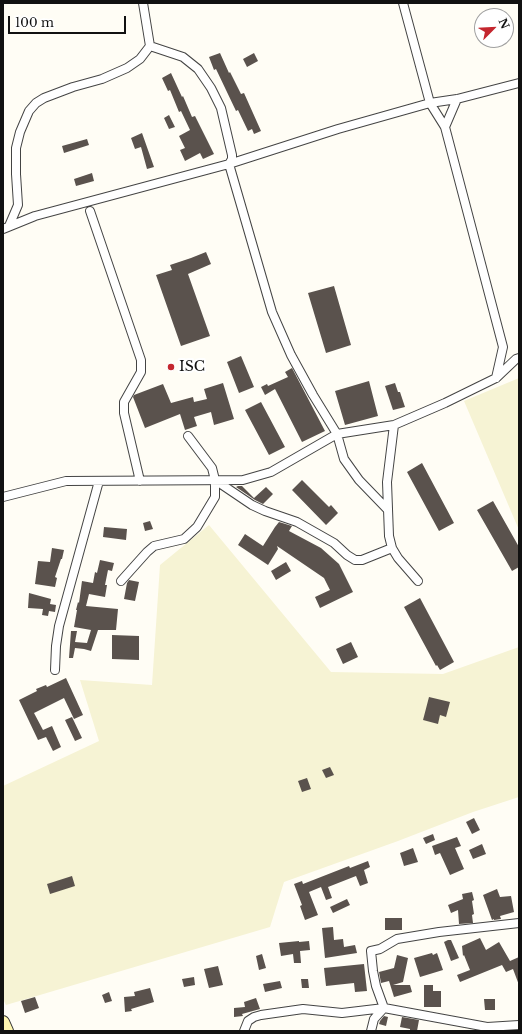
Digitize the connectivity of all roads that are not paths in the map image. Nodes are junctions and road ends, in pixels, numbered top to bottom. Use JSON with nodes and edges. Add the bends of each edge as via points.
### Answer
{"nodes":[{"id":1,"x":143,"y":3,"type":"edge"},
{"id":2,"x":403,"y":3,"type":"edge"},
{"id":3,"x":150,"y":46,"type":"junction"},
{"id":4,"x":519,"y":83,"type":"edge"},
{"id":5,"x":457,"y":99,"type":"junction"},
{"id":6,"x":430,"y":103,"type":"junction"},
{"id":7,"x":445,"y":127,"type":"junction"},
{"id":8,"x":229,"y":164,"type":"junction"},
{"id":9,"x":100,"y":199,"type":"junction"},
{"id":10,"x":71,"y":206,"type":"junction"},
{"id":11,"x":90,"y":211,"type":"junction"},
{"id":12,"x":6,"y":227,"type":"edge"},
{"id":13,"x":504,"y":347,"type":"junction"},
{"id":14,"x":517,"y":359,"type":"edge"},
{"id":15,"x":496,"y":378,"type":"junction"},
{"id":16,"x":394,"y":425,"type":"junction"},
{"id":17,"x":337,"y":434,"type":"junction"},
{"id":18,"x":188,"y":436,"type":"dead end"},
{"id":19,"x":215,"y":480,"type":"junction"},
{"id":20,"x":99,"y":481,"type":"junction"},
{"id":21,"x":140,"y":481,"type":"junction"},
{"id":22,"x":3,"y":497,"type":"edge"},
{"id":23,"x":387,"y":509,"type":"junction"},
{"id":24,"x":392,"y":548,"type":"junction"},
{"id":25,"x":121,"y":581,"type":"dead end"},
{"id":26,"x":418,"y":581,"type":"dead end"},
{"id":27,"x":55,"y":670,"type":"dead end"},
{"id":28,"x":519,"y":923,"type":"edge"},
{"id":29,"x":384,"y":1008,"type":"junction"},
{"id":30,"x":3,"y":1022,"type":"edge"},
{"id":31,"x":519,"y":1025,"type":"edge"},
{"id":32,"x":7,"y":1031,"type":"edge"},
{"id":33,"x":244,"y":1031,"type":"edge"},
{"id":34,"x":371,"y":1031,"type":"edge"}],
"edges":[{"from":1,"to":3,"type":"street"},
{"from":2,"to":6,"type":"street"},
{"from":3,"to":8,"type":"street","via":[[182,57],[198,69],[211,88],[221,108],[232,155]]},
{"from":3,"to":12,"type":"street","via":[[140,59],[127,68],[44,98],[29,111],[16,148],[18,205]]},
{"from":4,"to":5,"type":"street"},
{"from":5,"to":6,"type":"street"},
{"from":5,"to":7,"type":"street"},
{"from":6,"to":7,"type":"street"},
{"from":6,"to":8,"type":"street"},
{"from":7,"to":13,"type":"street"},
{"from":8,"to":9,"type":"street"},
{"from":8,"to":17,"type":"street","via":[[272,312],[291,355]]},
{"from":9,"to":10,"type":"street"},
{"from":9,"to":11,"type":"street"},
{"from":10,"to":11,"type":"street"},
{"from":10,"to":12,"type":"street"},
{"from":11,"to":21,"type":"street","via":[[141,360],[141,372],[124,402],[124,413]]},
{"from":13,"to":14,"type":"street"},
{"from":13,"to":15,"type":"street"},
{"from":14,"to":15,"type":"street"},
{"from":15,"to":16,"type":"street"},
{"from":16,"to":17,"type":"street"},
{"from":16,"to":23,"type":"street","via":[[387,482]]},
{"from":17,"to":19,"type":"street","via":[[271,472],[243,480]]},
{"from":17,"to":23,"type":"street","via":[[344,459],[359,480]]},
{"from":18,"to":19,"type":"street","via":[[212,468]]},
{"from":19,"to":21,"type":"street"},
{"from":19,"to":24,"type":"street","via":[[252,505],[297,522],[334,543],[356,560]]},
{"from":19,"to":25,"type":"street","via":[[215,497],[197,527],[184,539],[154,546]]},
{"from":20,"to":21,"type":"street"},
{"from":20,"to":22,"type":"street","via":[[66,481]]},
{"from":20,"to":27,"type":"street","via":[[59,626]]},
{"from":23,"to":24,"type":"street"},
{"from":24,"to":26,"type":"street"},
{"from":28,"to":29,"type":"street","via":[[397,939],[371,951],[376,986]]},
{"from":29,"to":31,"type":"street","via":[[486,1027]]},
{"from":29,"to":33,"type":"street","via":[[342,1013],[303,1009],[261,1014],[248,1021]]},
{"from":29,"to":34,"type":"street","via":[[374,1019]]},
{"from":30,"to":32,"type":"main road"}]}
